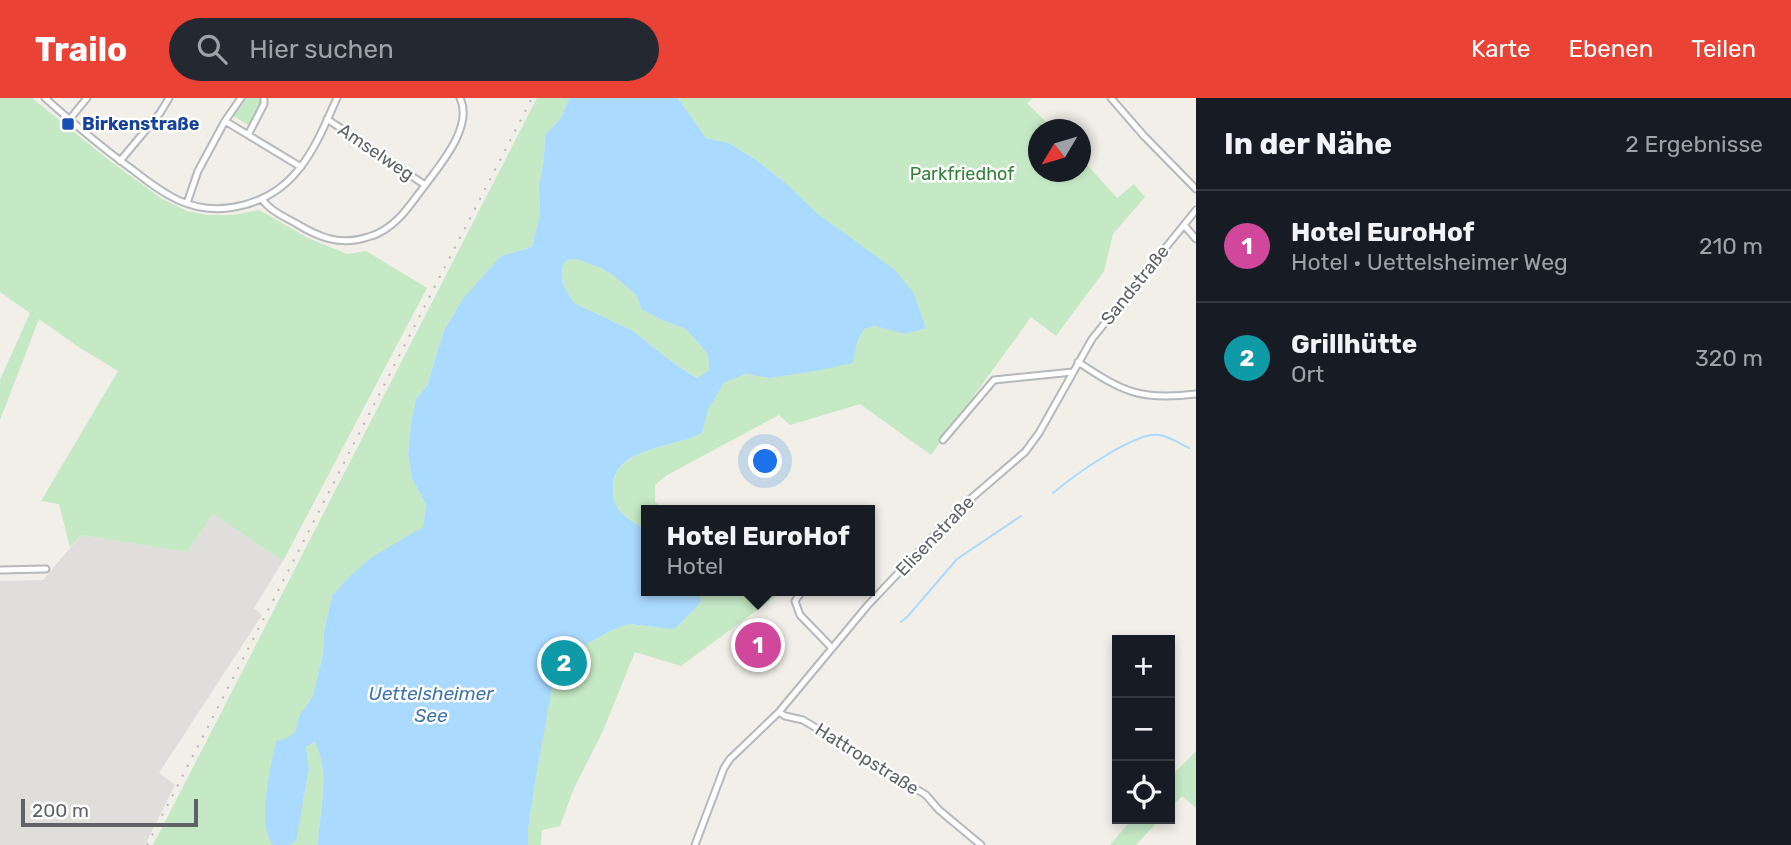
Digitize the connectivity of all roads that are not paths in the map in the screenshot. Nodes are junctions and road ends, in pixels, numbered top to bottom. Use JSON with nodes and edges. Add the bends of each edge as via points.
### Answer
{"nodes":[{"id":1,"x":45,"y":98,"type":"edge"},
{"id":2,"x":88,"y":98,"type":"edge"},
{"id":3,"x":169,"y":98,"type":"edge"},
{"id":4,"x":241,"y":98,"type":"edge"},
{"id":5,"x":264,"y":98,"type":"edge"},
{"id":6,"x":337,"y":98,"type":"edge"},
{"id":7,"x":460,"y":98,"type":"edge"},
{"id":8,"x":1111,"y":98,"type":"edge"},
{"id":9,"x":327,"y":119,"type":"junction"},
{"id":10,"x":69,"y":120,"type":"junction"},
{"id":11,"x":225,"y":121,"type":"junction"},
{"id":12,"x":248,"y":135,"type":"junction"},
{"id":13,"x":120,"y":161,"type":"junction"},
{"id":14,"x":301,"y":167,"type":"junction"},
{"id":15,"x":425,"y":185,"type":"junction"},
{"id":16,"x":1196,"y":189,"type":"edge"},
{"id":17,"x":262,"y":199,"type":"junction"},
{"id":18,"x":187,"y":204,"type":"junction"},
{"id":19,"x":1196,"y":210,"type":"edge"},
{"id":20,"x":1184,"y":225,"type":"junction"},
{"id":21,"x":1196,"y":239,"type":"edge"},
{"id":22,"x":1078,"y":362,"type":"junction"},
{"id":23,"x":1073,"y":372,"type":"junction"},
{"id":24,"x":1196,"y":394,"type":"edge"},
{"id":25,"x":943,"y":440,"type":"dead end"},
{"id":26,"x":46,"y":569,"type":"dead end"},
{"id":27,"x":0,"y":570,"type":"edge"},
{"id":28,"x":798,"y":596,"type":"edge"},
{"id":29,"x":832,"y":648,"type":"junction"},
{"id":30,"x":779,"y":712,"type":"junction"},
{"id":31,"x":695,"y":845,"type":"edge"},
{"id":32,"x":981,"y":845,"type":"edge"}],
"edges":[{"from":1,"to":10,"type":"street"},
{"from":2,"to":10,"type":"street"},
{"from":3,"to":13,"type":"street"},
{"from":4,"to":11,"type":"street"},
{"from":5,"to":12,"type":"street"},
{"from":6,"to":9,"type":"street"},
{"from":7,"to":15,"type":"street","via":[[460,128]]},
{"from":8,"to":16,"type":"street"},
{"from":9,"to":14,"type":"street"},
{"from":9,"to":15,"type":"street","name":"Amselweg"},
{"from":10,"to":13,"type":"street"},
{"from":11,"to":12,"type":"street"},
{"from":11,"to":18,"type":"street","via":[[198,171]]},
{"from":12,"to":14,"type":"street"},
{"from":13,"to":18,"type":"street"},
{"from":14,"to":17,"type":"street"},
{"from":15,"to":17,"type":"street","via":[[388,228],[353,241],[314,234]]},
{"from":17,"to":18,"type":"street","via":[[233,208]]},
{"from":19,"to":20,"type":"street","name":"Sandstraße"},
{"from":20,"to":21,"type":"street"},
{"from":20,"to":22,"type":"street","name":"Sandstraße","via":[[1100,327]]},
{"from":22,"to":23,"type":"street","name":"Elisenstraße"},
{"from":22,"to":24,"type":"street","via":[[1137,394]]},
{"from":23,"to":25,"type":"street","via":[[994,380]]},
{"from":23,"to":29,"type":"street","name":"Elisenstraße","via":[[1025,452],[960,508]]},
{"from":26,"to":27,"type":"street"},
{"from":28,"to":29,"type":"street","via":[[797,610]]},
{"from":29,"to":30,"type":"street","name":"Elisenstraße"},
{"from":30,"to":31,"type":"street","name":"Elisenstraße","via":[[726,763]]},
{"from":30,"to":32,"type":"street","name":"Hattropstraße","via":[[803,720],[917,789]]}]}
